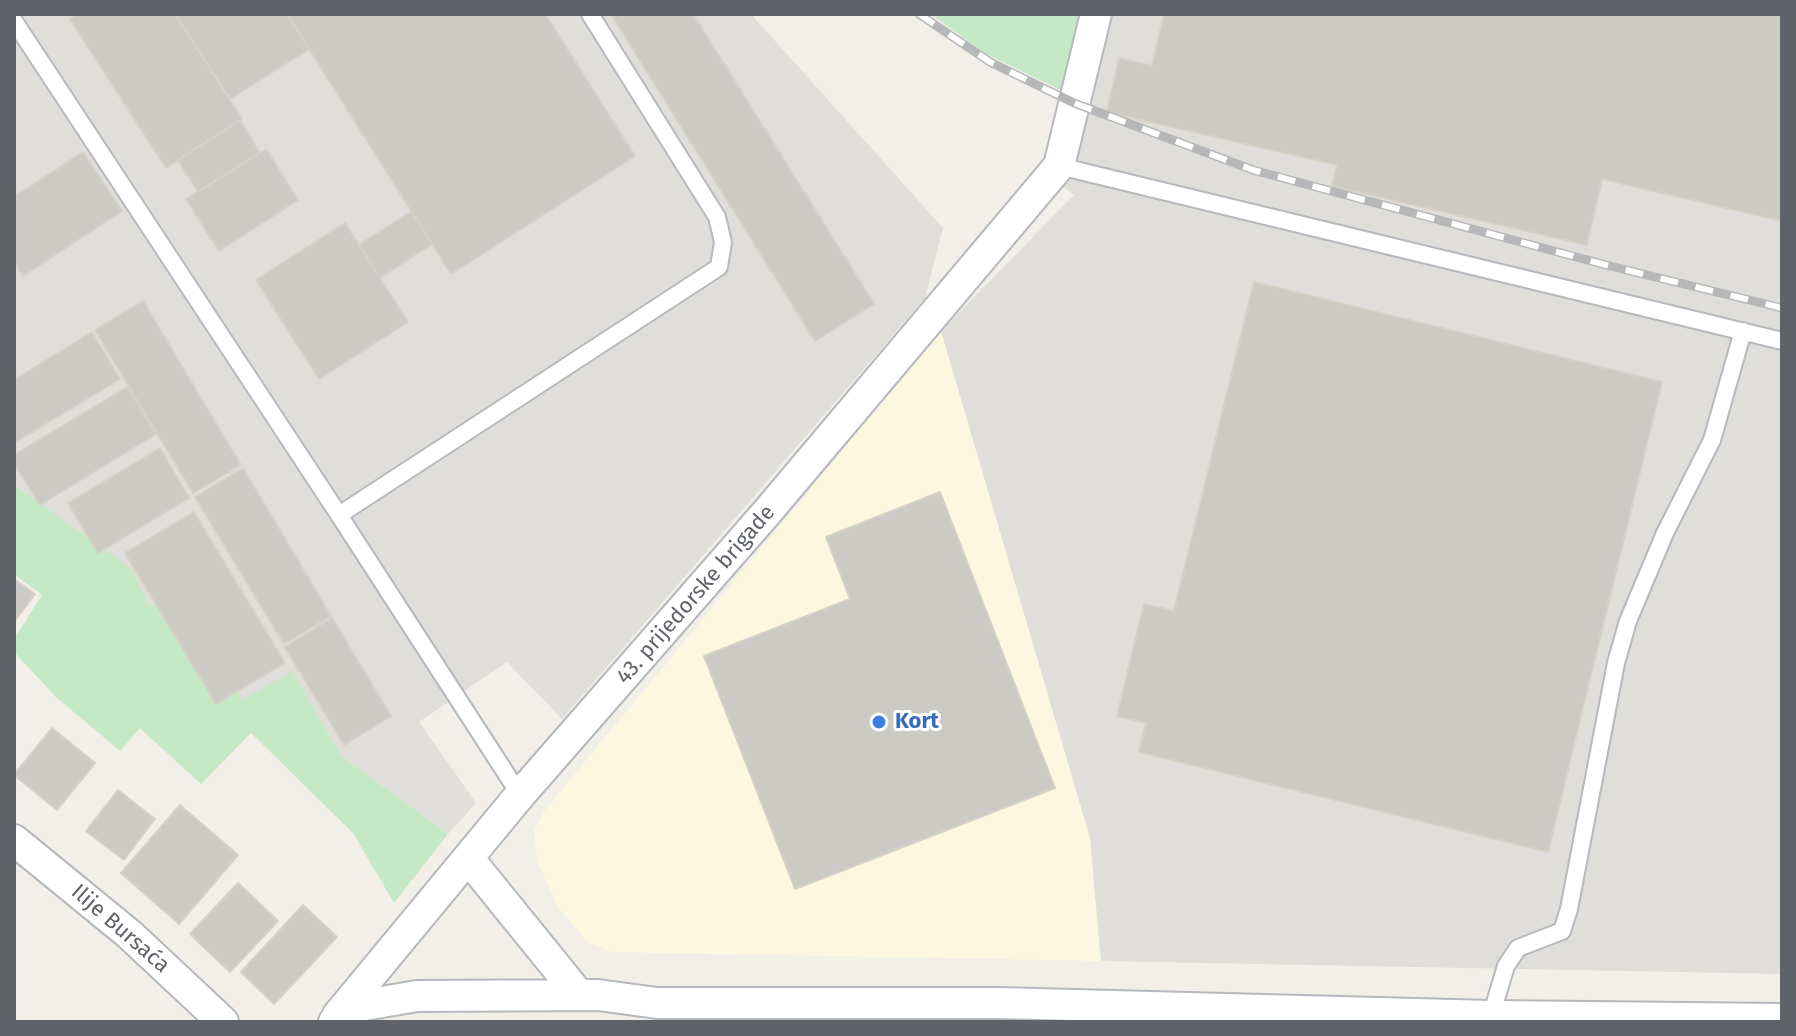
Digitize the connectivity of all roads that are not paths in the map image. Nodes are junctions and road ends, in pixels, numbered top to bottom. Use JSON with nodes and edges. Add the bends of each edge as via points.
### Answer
{"nodes":[{"id":1,"x":590,"y":14,"type":"edge"},
{"id":2,"x":1096,"y":14,"type":"edge"},
{"id":3,"x":14,"y":21,"type":"edge"},
{"id":4,"x":1059,"y":166,"type":"junction"},
{"id":5,"x":1743,"y":331,"type":"junction"},
{"id":6,"x":1782,"y":341,"type":"edge"},
{"id":7,"x":339,"y":515,"type":"junction"},
{"id":8,"x":520,"y":795,"type":"junction"},
{"id":9,"x":14,"y":840,"type":"edge"},
{"id":10,"x":468,"y":858,"type":"junction"},
{"id":11,"x":579,"y":995,"type":"junction"},
{"id":12,"x":658,"y":1012,"type":"edge"},
{"id":13,"x":1491,"y":1016,"type":"junction"},
{"id":14,"x":1782,"y":1019,"type":"edge"},
{"id":15,"x":223,"y":1022,"type":"edge"},
{"id":16,"x":333,"y":1022,"type":"edge"}],
"edges":[{"from":1,"to":7,"type":"lane","via":[[717,217],[723,242],[719,267]]},
{"from":2,"to":4,"type":"street"},
{"from":3,"to":7,"type":"lane"},
{"from":4,"to":5,"type":"lane"},
{"from":4,"to":8,"type":"street","name":"43. prijedorske brigade"},
{"from":5,"to":6,"type":"lane"},
{"from":5,"to":13,"type":"lane","via":[[1712,440],[1628,621],[1562,931],[1518,948],[1506,966]]},
{"from":7,"to":8,"type":"lane"},
{"from":8,"to":10,"type":"street","name":"43. prijedorske brigade"},
{"from":9,"to":15,"type":"street","name":"Ilije Bursaća","via":[[129,934]]},
{"from":10,"to":11,"type":"street"},
{"from":10,"to":16,"type":"street","name":"43. prijedorske brigade"},
{"from":11,"to":12,"type":"street"},
{"from":11,"to":16,"type":"street","via":[[417,996],[359,1006]]},
{"from":12,"to":13,"type":"street","via":[[999,1003]]},
{"from":13,"to":14,"type":"street"}]}
